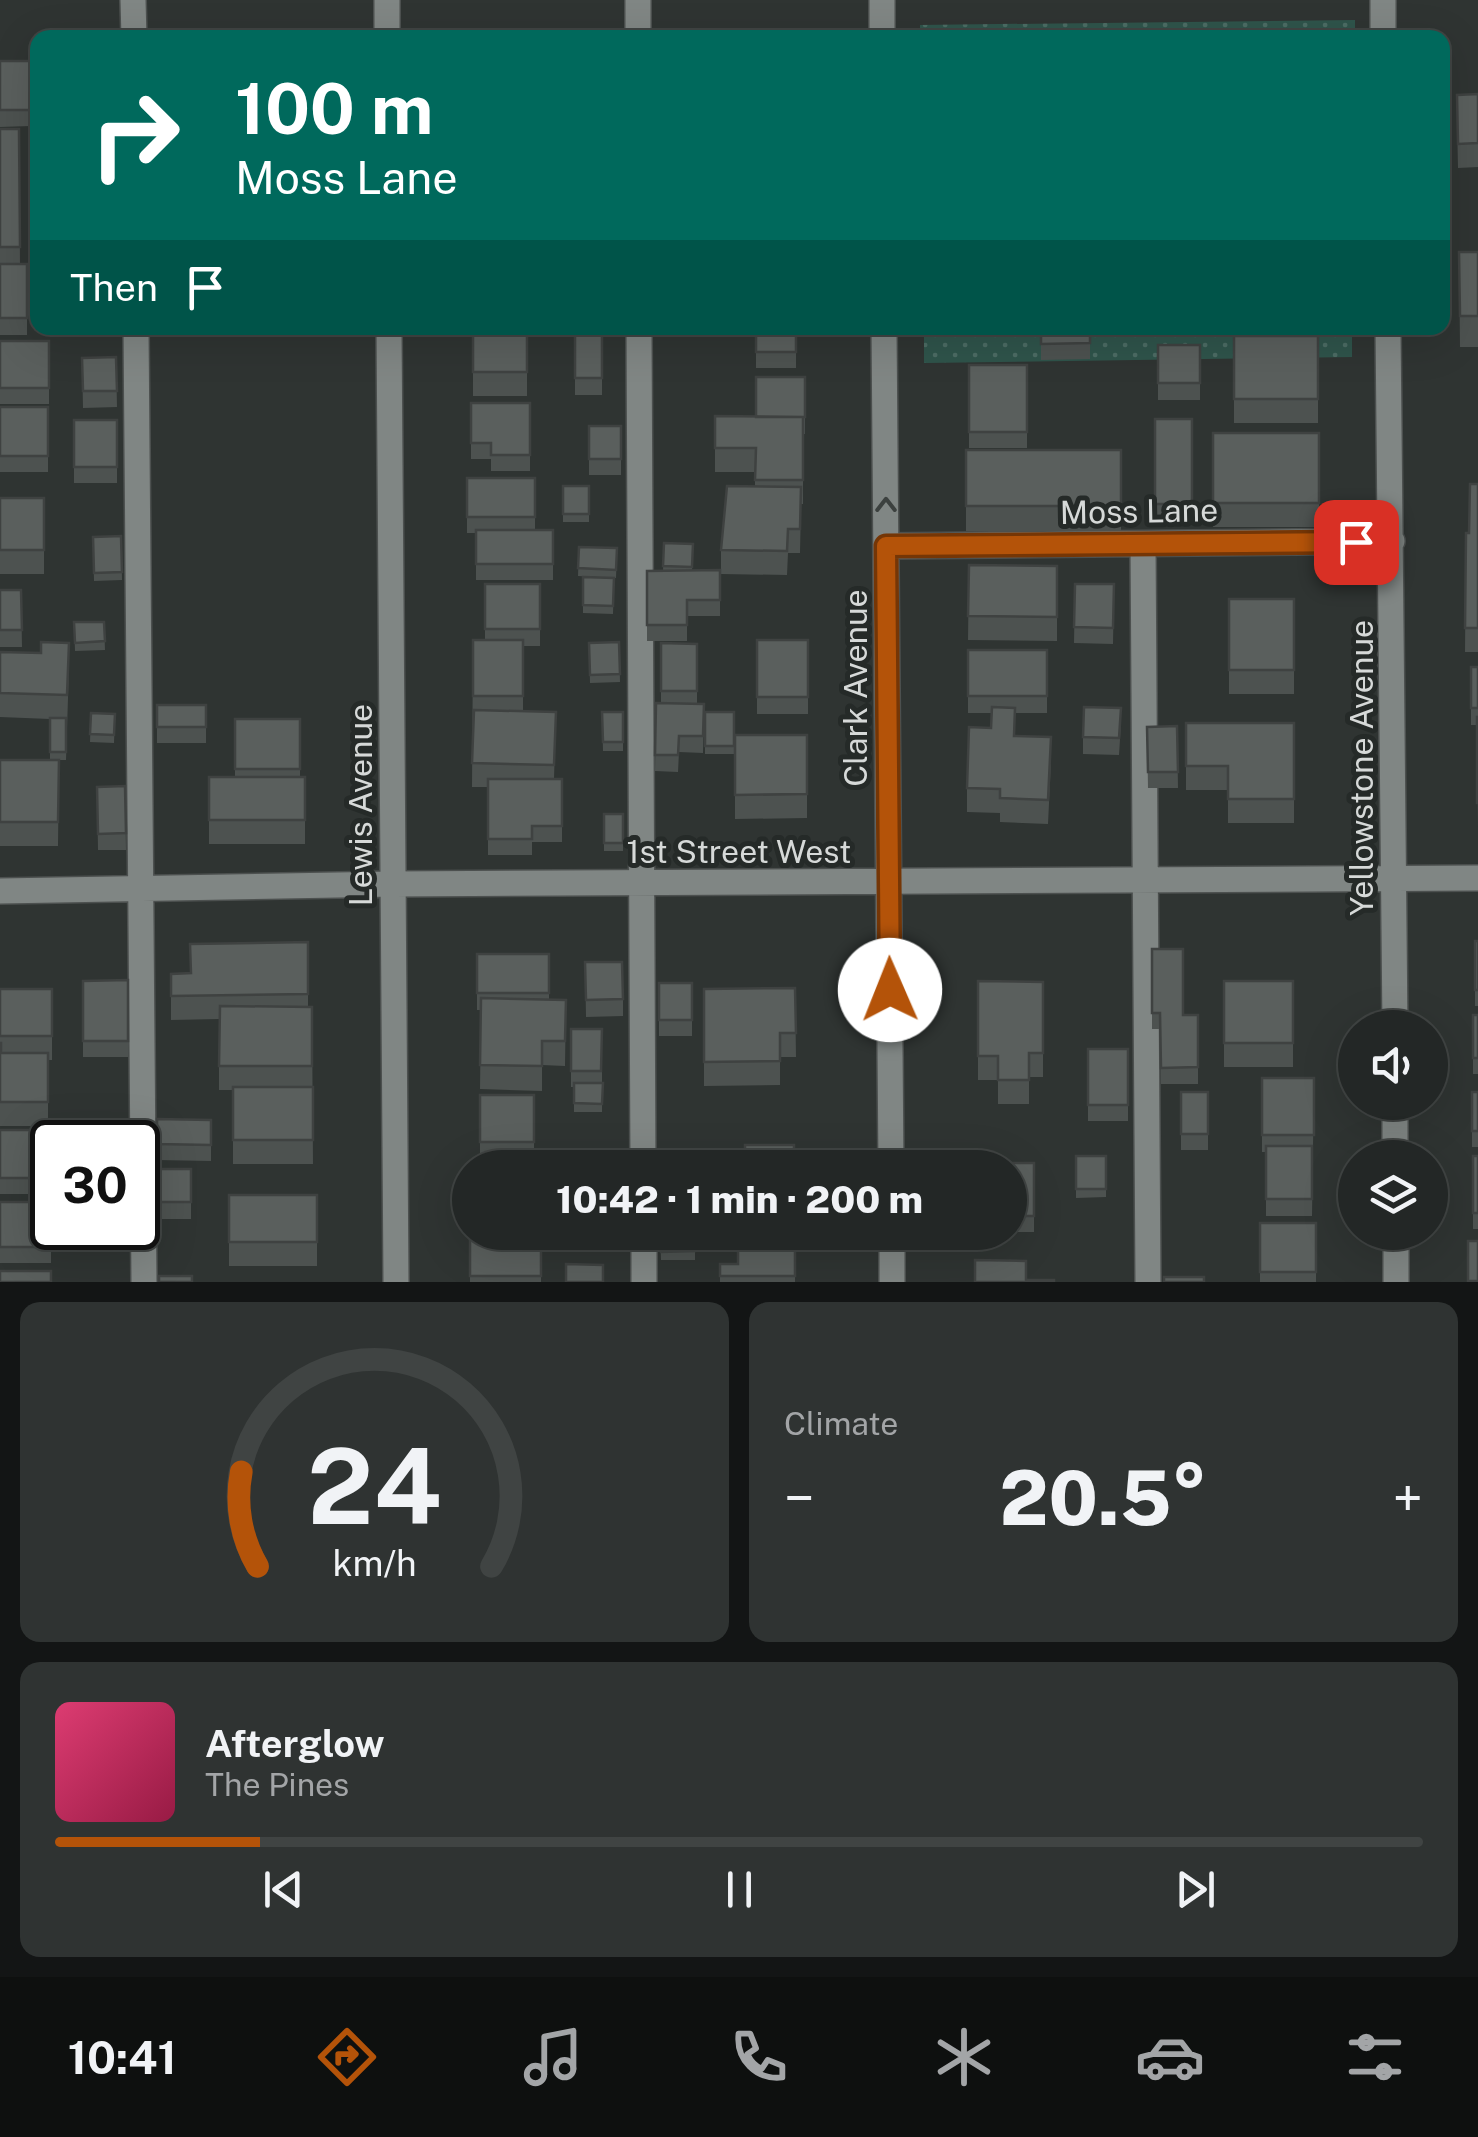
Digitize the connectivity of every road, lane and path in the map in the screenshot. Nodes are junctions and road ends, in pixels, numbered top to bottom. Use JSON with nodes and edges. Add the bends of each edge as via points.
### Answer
{"nodes":[{"id":1,"x":133,"y":0,"type":"edge"},
{"id":2,"x":387,"y":0,"type":"edge"},
{"id":3,"x":638,"y":0,"type":"edge"},
{"id":4,"x":882,"y":0,"type":"edge"},
{"id":5,"x":1383,"y":0,"type":"edge"},
{"id":6,"x":134,"y":30,"type":"edge"},
{"id":7,"x":387,"y":30,"type":"edge"},
{"id":8,"x":638,"y":30,"type":"edge"},
{"id":9,"x":882,"y":30,"type":"edge"},
{"id":10,"x":1384,"y":30,"type":"edge"},
{"id":11,"x":136,"y":335,"type":"edge"},
{"id":12,"x":389,"y":335,"type":"edge"},
{"id":13,"x":639,"y":335,"type":"edge"},
{"id":14,"x":884,"y":335,"type":"edge"},
{"id":15,"x":1388,"y":335,"type":"edge"},
{"id":16,"x":1392,"y":541,"type":"junction"},
{"id":17,"x":1143,"y":544,"type":"junction"},
{"id":18,"x":886,"y":546,"type":"junction"},
{"id":19,"x":1478,"y":878,"type":"edge"},
{"id":20,"x":1394,"y":879,"type":"junction"},
{"id":21,"x":1147,"y":881,"type":"junction"},
{"id":22,"x":889,"y":883,"type":"junction"},
{"id":23,"x":393,"y":884,"type":"junction"},
{"id":24,"x":641,"y":884,"type":"junction"},
{"id":25,"x":141,"y":888,"type":"junction"},
{"id":26,"x":0,"y":891,"type":"edge"},
{"id":27,"x":1395,"y":1010,"type":"edge"},
{"id":28,"x":643,"y":1150,"type":"edge"},
{"id":29,"x":891,"y":1150,"type":"edge"},
{"id":30,"x":644,"y":1250,"type":"edge"},
{"id":31,"x":892,"y":1250,"type":"edge"},
{"id":32,"x":1396,"y":1250,"type":"edge"},
{"id":33,"x":144,"y":1282,"type":"edge"},
{"id":34,"x":396,"y":1282,"type":"edge"},
{"id":35,"x":644,"y":1282,"type":"edge"},
{"id":36,"x":892,"y":1282,"type":"edge"},
{"id":37,"x":1148,"y":1282,"type":"edge"},
{"id":38,"x":1396,"y":1282,"type":"edge"}],
"edges":[{"from":1,"to":6,"type":"street"},
{"from":2,"to":7,"type":"street"},
{"from":3,"to":8,"type":"street"},
{"from":4,"to":9,"type":"street"},
{"from":5,"to":10,"type":"street"},
{"from":11,"to":25,"type":"street"},
{"from":12,"to":23,"type":"street","name":"Lewis Avenue"},
{"from":13,"to":24,"type":"street"},
{"from":18,"to":14,"type":"street","name":"Clark Avenue","one_way":true},
{"from":15,"to":16,"type":"street","name":"Yellowstone Avenue"},
{"from":16,"to":17,"type":"street","name":"Moss Lane"},
{"from":16,"to":20,"type":"street","name":"Yellowstone Avenue"},
{"from":17,"to":18,"type":"street","name":"Moss Lane"},
{"from":17,"to":21,"type":"street"},
{"from":18,"to":22,"type":"street","name":"Clark Avenue"},
{"from":19,"to":20,"type":"street","name":"1st Street West"},
{"from":20,"to":21,"type":"street","name":"1st Street West"},
{"from":20,"to":27,"type":"street","name":"Yellowstone Avenue"},
{"from":21,"to":22,"type":"street","name":"1st Street West"},
{"from":21,"to":37,"type":"street"},
{"from":22,"to":24,"type":"street","name":"1st Street West"},
{"from":22,"to":29,"type":"street","name":"Clark Avenue"},
{"from":23,"to":24,"type":"street","name":"1st Street West"},
{"from":23,"to":25,"type":"street","name":"1st Street West"},
{"from":23,"to":34,"type":"street","name":"Lewis Avenue"},
{"from":24,"to":28,"type":"street"},
{"from":25,"to":26,"type":"street","name":"1st Street West"},
{"from":25,"to":33,"type":"street"},
{"from":30,"to":35,"type":"street"},
{"from":31,"to":36,"type":"street"},
{"from":32,"to":38,"type":"street"}]}
